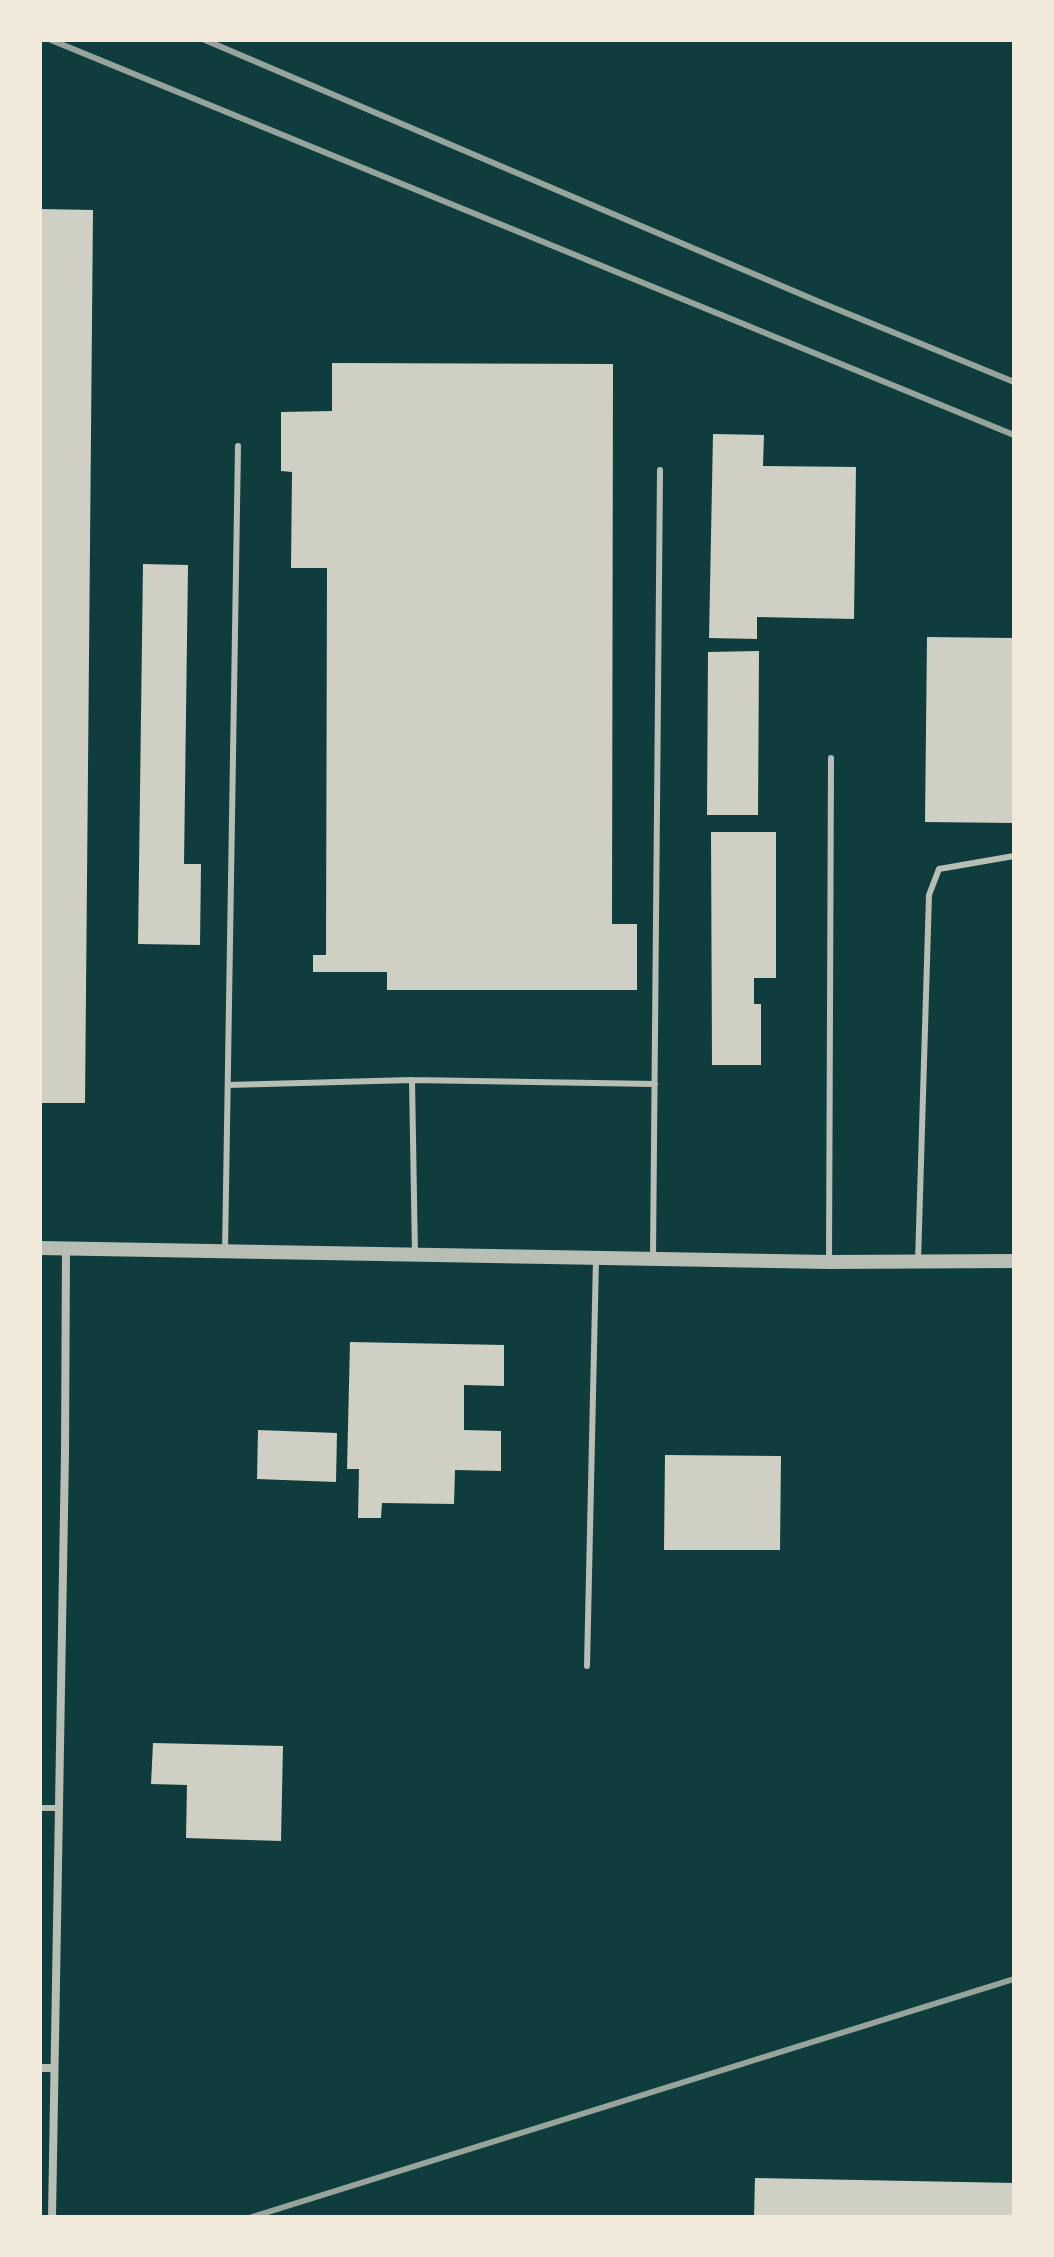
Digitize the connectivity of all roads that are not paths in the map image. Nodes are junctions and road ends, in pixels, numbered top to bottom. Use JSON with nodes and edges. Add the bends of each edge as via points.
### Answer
{"nodes":[{"id":1,"x":238,"y":446,"type":"dead end"},
{"id":2,"x":660,"y":470,"type":"dead end"},
{"id":3,"x":831,"y":758,"type":"dead end"},
{"id":4,"x":1014,"y":856,"type":"edge"},
{"id":5,"x":412,"y":1080,"type":"junction"},
{"id":6,"x":655,"y":1084,"type":"junction"},
{"id":7,"x":228,"y":1085,"type":"junction"},
{"id":8,"x":40,"y":1248,"type":"edge"},
{"id":9,"x":66,"y":1248,"type":"junction"},
{"id":10,"x":225,"y":1251,"type":"junction"},
{"id":11,"x":415,"y":1255,"type":"junction"},
{"id":12,"x":596,"y":1259,"type":"junction"},
{"id":13,"x":653,"y":1260,"type":"junction"},
{"id":14,"x":1014,"y":1261,"type":"edge"},
{"id":15,"x":829,"y":1262,"type":"junction"},
{"id":16,"x":918,"y":1262,"type":"junction"},
{"id":17,"x":587,"y":1666,"type":"dead end"},
{"id":18,"x":40,"y":1808,"type":"edge"},
{"id":19,"x":59,"y":1808,"type":"junction"},
{"id":20,"x":40,"y":2068,"type":"edge"},
{"id":21,"x":54,"y":2068,"type":"junction"},
{"id":22,"x":52,"y":2217,"type":"edge"}],
"edges":[{"from":1,"to":7,"type":"lane"},
{"from":2,"to":6,"type":"lane"},
{"from":3,"to":15,"type":"lane"},
{"from":4,"to":16,"type":"lane","via":[[939,869],[929,895]]},
{"from":5,"to":6,"type":"lane"},
{"from":5,"to":7,"type":"lane"},
{"from":5,"to":11,"type":"lane"},
{"from":6,"to":13,"type":"lane"},
{"from":7,"to":10,"type":"lane"},
{"from":8,"to":9,"type":"street"},
{"from":9,"to":10,"type":"street"},
{"from":9,"to":19,"type":"street"},
{"from":10,"to":11,"type":"street"},
{"from":11,"to":12,"type":"street"},
{"from":12,"to":13,"type":"street"},
{"from":12,"to":17,"type":"lane"},
{"from":13,"to":15,"type":"street"},
{"from":14,"to":16,"type":"street"},
{"from":15,"to":16,"type":"street"},
{"from":18,"to":19,"type":"lane"},
{"from":19,"to":21,"type":"street"},
{"from":20,"to":21,"type":"street"},
{"from":21,"to":22,"type":"street"}]}
